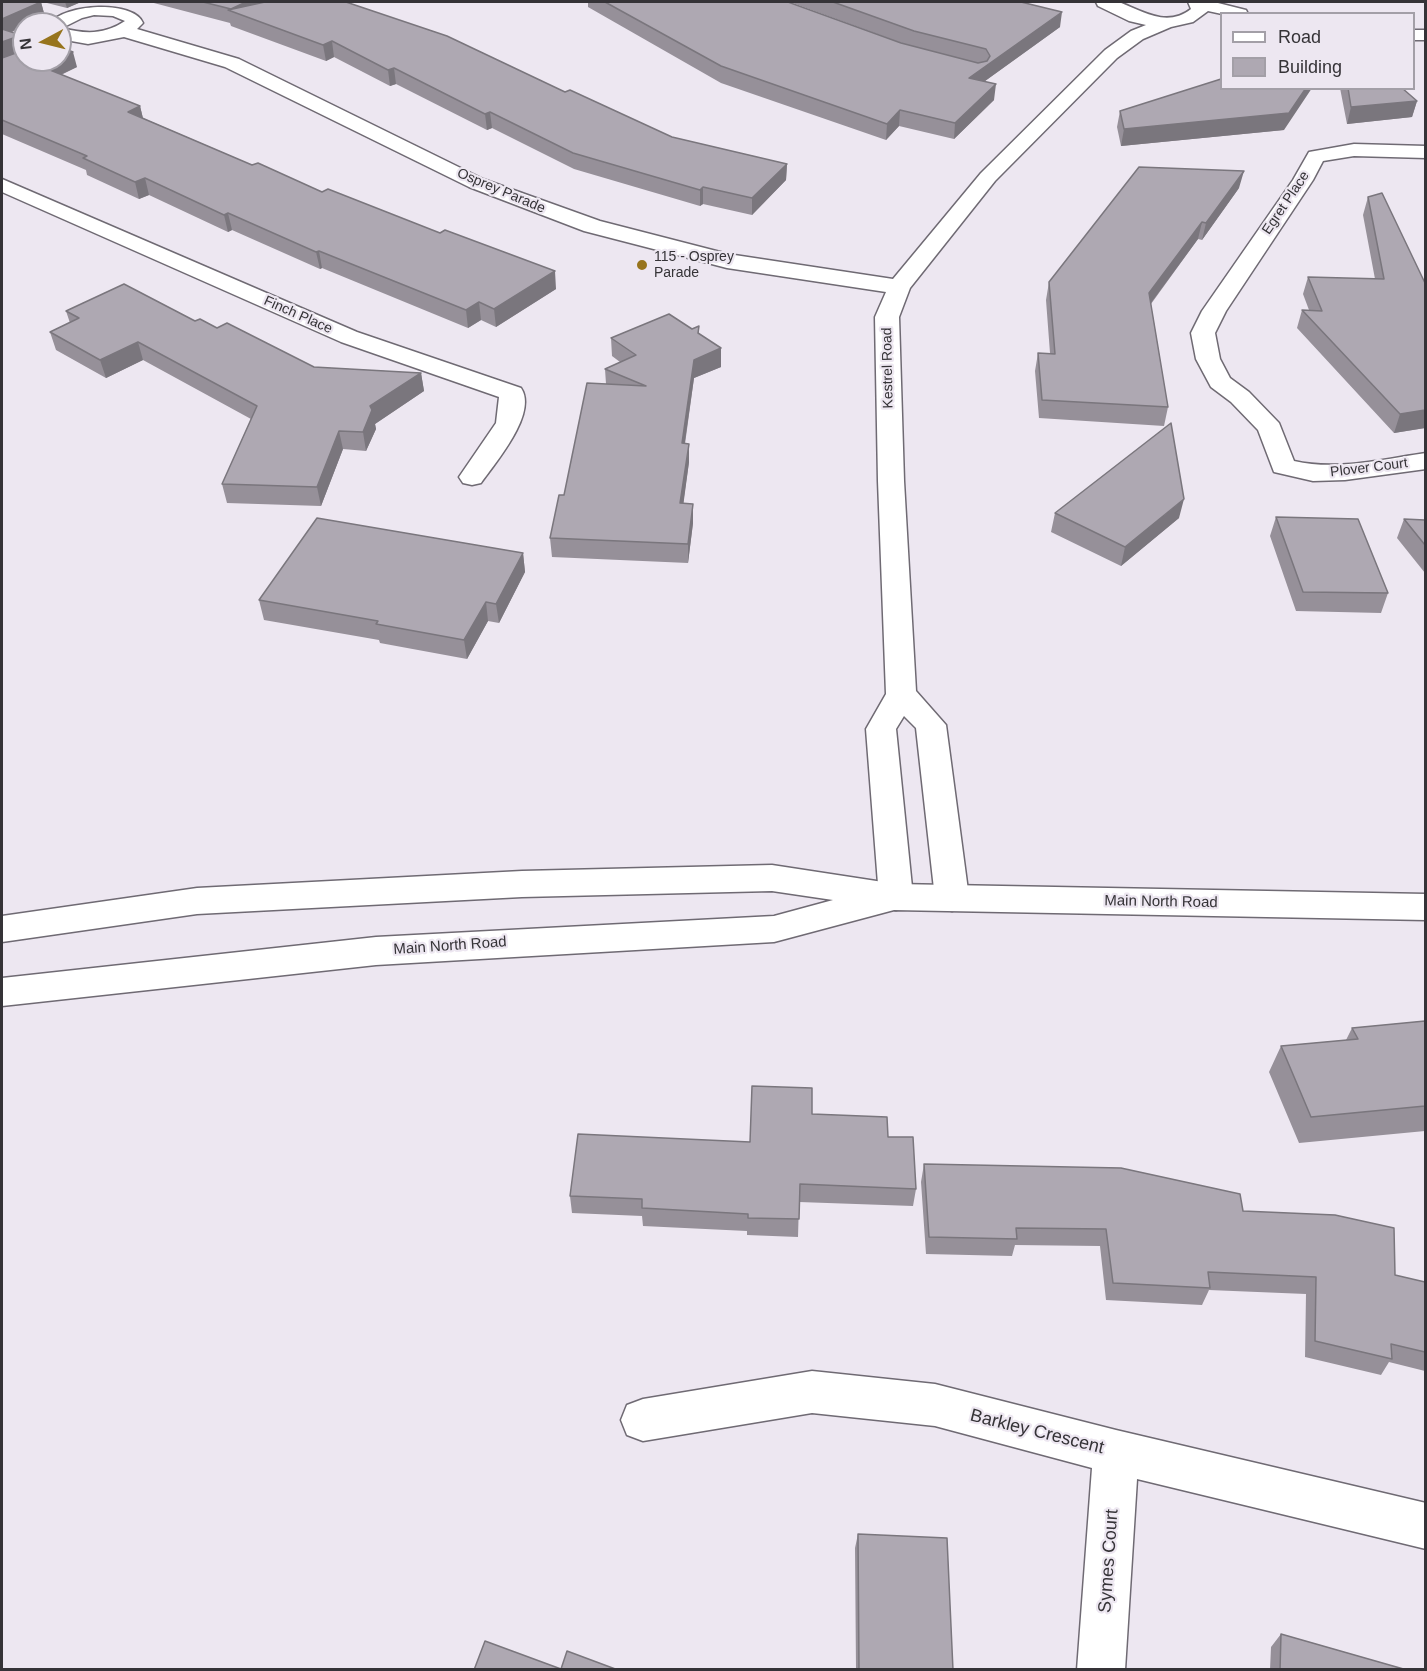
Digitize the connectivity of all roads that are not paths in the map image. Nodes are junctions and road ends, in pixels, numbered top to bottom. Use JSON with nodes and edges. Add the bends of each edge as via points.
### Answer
{"nodes":[{"id":1,"x":1197,"y":2,"type":"edge"},
{"id":2,"x":1115,"y":5,"type":"edge"},
{"id":3,"x":1233,"y":12,"type":"edge"},
{"id":4,"x":72,"y":14,"type":"edge"},
{"id":5,"x":127,"y":14,"type":"edge"},
{"id":6,"x":1177,"y":20,"type":"junction"},
{"id":7,"x":1220,"y":24,"type":"edge"},
{"id":8,"x":72,"y":38,"type":"edge"},
{"id":9,"x":1111,"y":54,"type":"junction"},
{"id":10,"x":1425,"y":152,"type":"edge"},
{"id":11,"x":2,"y":185,"type":"edge"},
{"id":12,"x":899,"y":287,"type":"junction"},
{"id":13,"x":1214,"y":311,"type":"joint"},
{"id":14,"x":1425,"y":461,"type":"edge"},
{"id":15,"x":472,"y":477,"type":"dead end"},
{"id":16,"x":901,"y":694,"type":"junction"},
{"id":17,"x":896,"y":897,"type":"junction"},
{"id":18,"x":952,"y":898,"type":"junction"},
{"id":19,"x":1425,"y":907,"type":"edge"},
{"id":20,"x":2,"y":929,"type":"edge"},
{"id":21,"x":2,"y":992,"type":"edge"},
{"id":22,"x":643,"y":1420,"type":"dead end"},
{"id":23,"x":1116,"y":1452,"type":"junction"},
{"id":24,"x":1425,"y":1526,"type":"edge"},
{"id":25,"x":1101,"y":1670,"type":"edge"}],
"edges":[{"from":1,"to":3,"type":"street"},
{"from":1,"to":6,"type":"street","via":[[1200,10],[1196,15]]},
{"from":2,"to":6,"type":"street","via":[[1137,18]]},
{"from":2,"to":9,"type":"street","name":"Kestrel Road"},
{"from":4,"to":5,"type":"street","via":[[86,11]]},
{"from":5,"to":8,"type":"street","via":[[108,36]]},
{"from":5,"to":12,"type":"street","name":"Osprey Parade","via":[[476,183],[592,226],[727,261]]},
{"from":6,"to":7,"type":"street"},
{"from":6,"to":9,"type":"street","name":"Kestrel Road","via":[[1137,35]]},
{"from":9,"to":12,"type":"street","name":"Kestrel Road","via":[[988,177]]},
{"from":10,"to":13,"type":"street","name":"Egret Place","via":[[1354,150],[1316,156],[1304,180]]},
{"from":11,"to":15,"type":"street","name":"Finch Place","via":[[349,337],[512,393],[509,423]]},
{"from":12,"to":16,"type":"street","name":"Kestrel Road","via":[[887,317]]},
{"from":13,"to":14,"type":"street","name":"Plover Court","via":[[1203,333],[1208,359],[1220,382],[1270,428],[1283,466],[1313,473],[1345,472]]},
{"from":16,"to":17,"type":"street","via":[[880,729]]},
{"from":16,"to":18,"type":"street","via":[[931,725]]},
{"from":17,"to":18,"type":"street","name":"Main North Road"},
{"from":17,"to":20,"type":"street","name":"Main North Road","via":[[772,878],[522,884],[197,901]]},
{"from":17,"to":21,"type":"street","name":"Main North Road","via":[[774,929],[376,951]]},
{"from":18,"to":19,"type":"street","name":"Main North Road"},
{"from":22,"to":23,"type":"street","name":"Barkley Crescent","via":[[812,1392],[935,1406]]},
{"from":23,"to":24,"type":"street","name":"Barkley Crescent"},
{"from":23,"to":25,"type":"street","name":"Symes Court"}]}
